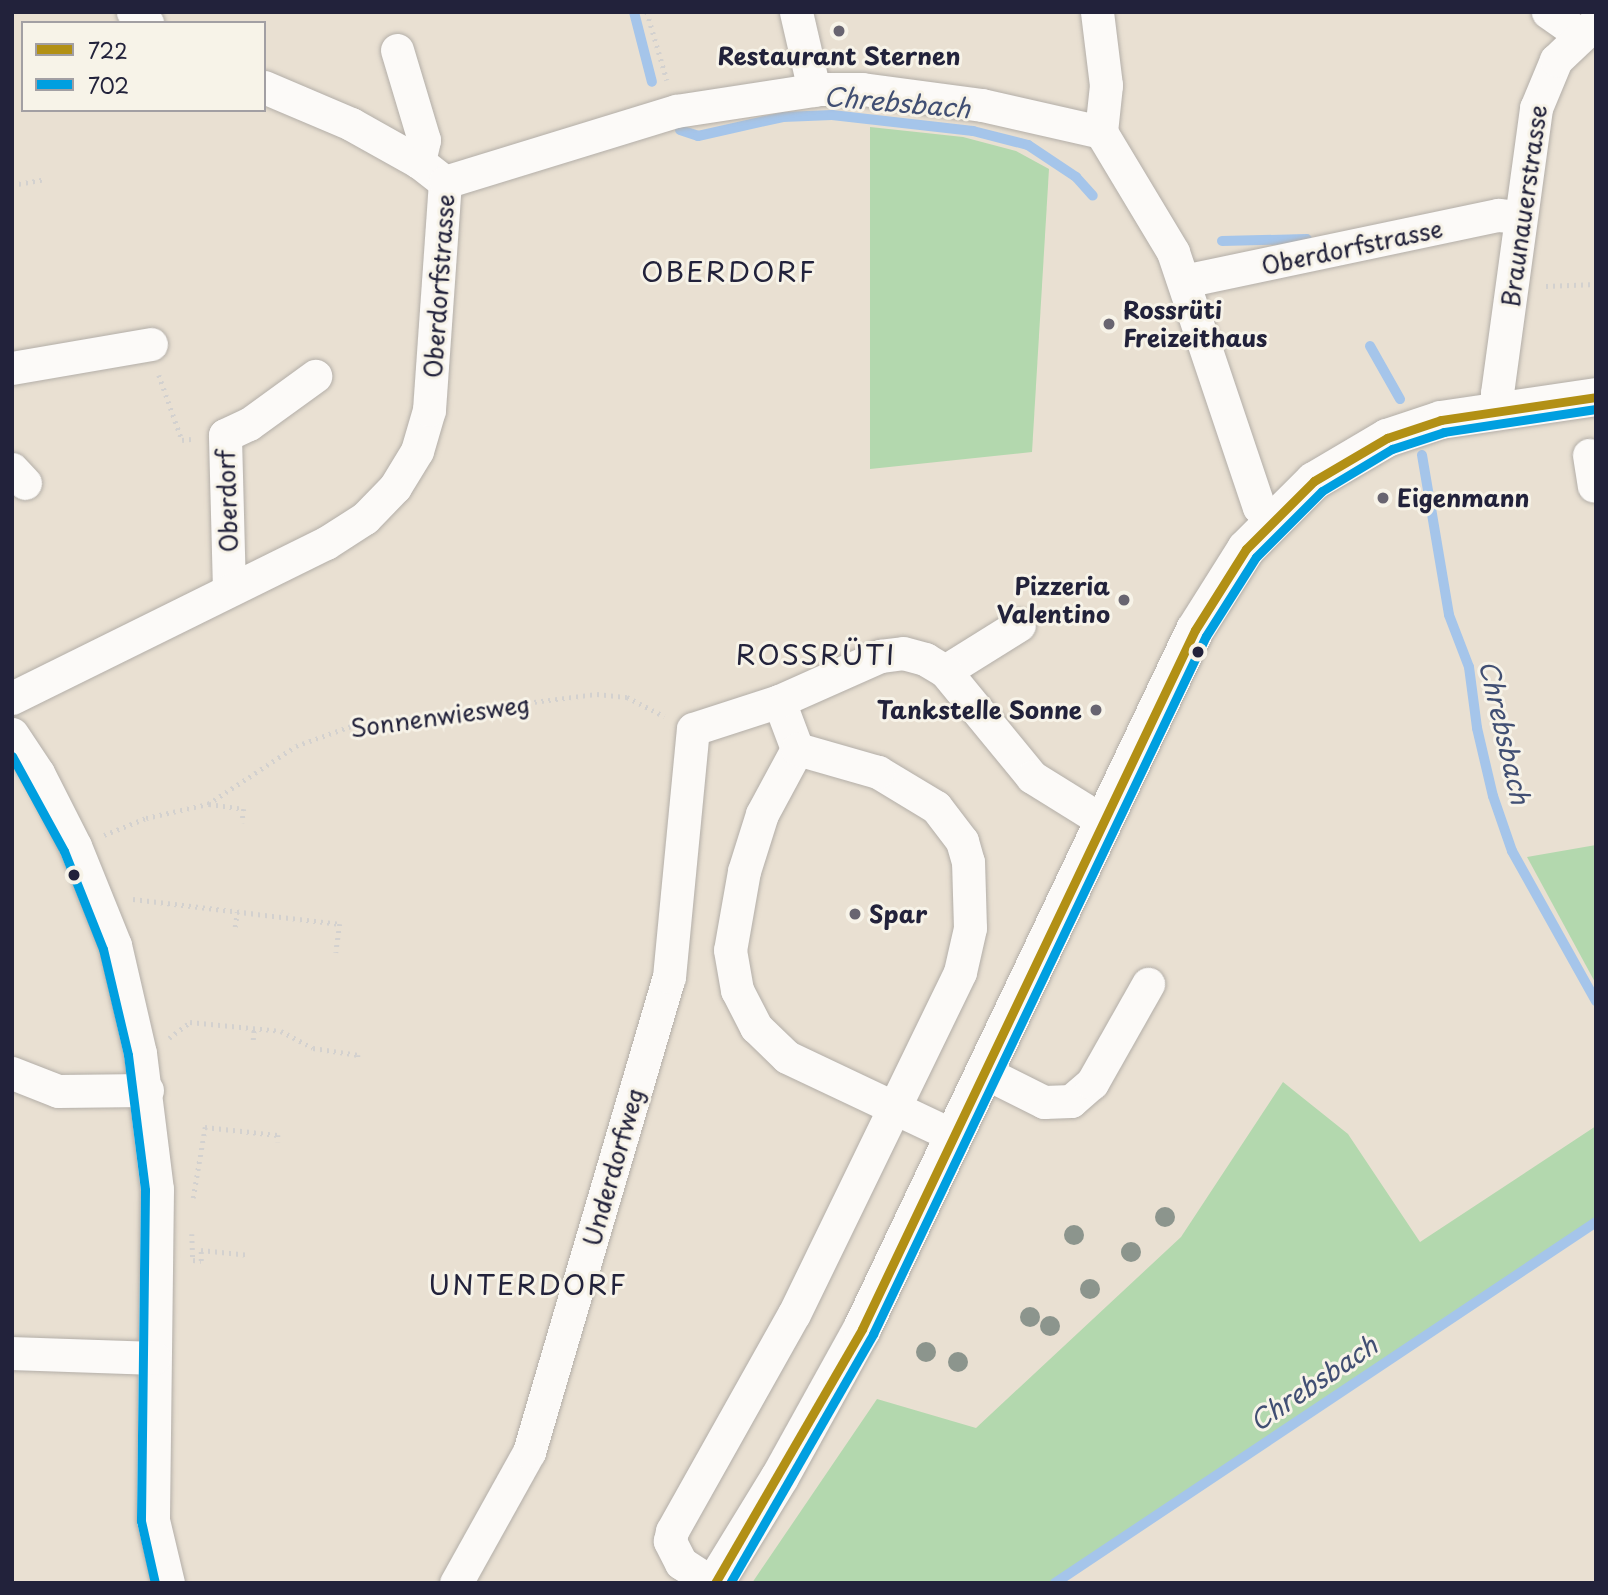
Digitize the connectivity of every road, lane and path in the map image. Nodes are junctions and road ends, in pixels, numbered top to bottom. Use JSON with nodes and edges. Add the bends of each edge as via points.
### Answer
{"nodes":[{"id":1,"x":647,"y":12,"type":"edge"},
{"id":2,"x":796,"y":12,"type":"edge"},
{"id":3,"x":1097,"y":12,"type":"edge"},
{"id":4,"x":1548,"y":12,"type":"edge"},
{"id":5,"x":1588,"y":28,"type":"edge"},
{"id":6,"x":397,"y":50,"type":"dead end"},
{"id":7,"x":266,"y":88,"type":"edge"},
{"id":8,"x":814,"y":90,"type":"junction"},
{"id":9,"x":676,"y":111,"type":"junction"},
{"id":10,"x":1101,"y":132,"type":"junction"},
{"id":11,"x":419,"y":162,"type":"junction"},
{"id":12,"x":45,"y":179,"type":"dead end"},
{"id":13,"x":445,"y":183,"type":"junction"},
{"id":14,"x":12,"y":185,"type":"edge"},
{"id":15,"x":1520,"y":217,"type":"junction"},
{"id":16,"x":1184,"y":281,"type":"junction"},
{"id":17,"x":1596,"y":284,"type":"edge"},
{"id":18,"x":1538,"y":285,"type":"dead end"},
{"id":19,"x":151,"y":344,"type":"joint"},
{"id":20,"x":12,"y":368,"type":"edge"},
{"id":21,"x":315,"y":376,"type":"dead end"},
{"id":22,"x":1596,"y":397,"type":"edge"},
{"id":23,"x":1499,"y":409,"type":"junction"},
{"id":24,"x":225,"y":435,"type":"junction"},
{"id":25,"x":1271,"y":518,"type":"junction"},
{"id":26,"x":229,"y":590,"type":"junction"},
{"id":27,"x":1019,"y":625,"type":"dead end"},
{"id":28,"x":945,"y":671,"type":"junction"},
{"id":29,"x":12,"y":698,"type":"edge"},
{"id":30,"x":779,"y":701,"type":"junction"},
{"id":31,"x":694,"y":729,"type":"junction"},
{"id":32,"x":12,"y":734,"type":"edge"},
{"id":33,"x":797,"y":749,"type":"junction"},
{"id":34,"x":208,"y":804,"type":"junction"},
{"id":35,"x":1103,"y":821,"type":"junction"},
{"id":36,"x":242,"y":823,"type":"dead end"},
{"id":37,"x":75,"y":846,"type":"junction"},
{"id":38,"x":94,"y":894,"type":"junction"},
{"id":39,"x":237,"y":912,"type":"junction"},
{"id":40,"x":235,"y":927,"type":"dead end"},
{"id":41,"x":336,"y":953,"type":"dead end"},
{"id":42,"x":1148,"y":984,"type":"dead end"},
{"id":43,"x":254,"y":1028,"type":"junction"},
{"id":44,"x":171,"y":1037,"type":"dead end"},
{"id":45,"x":253,"y":1040,"type":"dead end"},
{"id":46,"x":358,"y":1061,"type":"dead end"},
{"id":47,"x":984,"y":1072,"type":"junction"},
{"id":48,"x":12,"y":1073,"type":"edge"},
{"id":49,"x":147,"y":1090,"type":"junction"},
{"id":50,"x":895,"y":1109,"type":"junction"},
{"id":51,"x":954,"y":1136,"type":"junction"},
{"id":52,"x":278,"y":1142,"type":"dead end"},
{"id":53,"x":190,"y":1213,"type":"dead end"},
{"id":54,"x":188,"y":1226,"type":"dead end"},
{"id":55,"x":250,"y":1255,"type":"dead end"},
{"id":56,"x":154,"y":1358,"type":"junction"},
{"id":57,"x":15,"y":1359,"type":"edge"},
{"id":58,"x":168,"y":1583,"type":"edge"},
{"id":59,"x":456,"y":1583,"type":"edge"},
{"id":60,"x":713,"y":1583,"type":"edge"}],
"edges":[{"from":1,"to":9,"type":"path"},
{"from":2,"to":8,"type":"street"},
{"from":3,"to":10,"type":"street","via":[[1106,85]]},
{"from":4,"to":5,"type":"street"},
{"from":5,"to":15,"type":"street","name":"Braunauerstrasse","via":[[1556,60],[1539,96]]},
{"from":6,"to":11,"type":"street","via":[[424,140]]},
{"from":7,"to":11,"type":"street","via":[[351,124]]},
{"from":8,"to":9,"type":"street","name":"Oberdorfstrasse"},
{"from":8,"to":10,"type":"street","name":"Oberdorfstrasse","via":[[862,89],[982,105]]},
{"from":9,"to":13,"type":"street","name":"Oberdorfstrasse"},
{"from":10,"to":16,"type":"street","via":[[1161,228]]},
{"from":11,"to":13,"type":"street"},
{"from":12,"to":14,"type":"path"},
{"from":13,"to":26,"type":"street","name":"Oberdorfstrasse","via":[[434,376],[424,430],[408,468],[380,504],[348,530]]},
{"from":15,"to":16,"type":"street","name":"Oberdorfstrasse","via":[[1498,215]]},
{"from":15,"to":23,"type":"street","name":"Braunauerstrasse","via":[[1497,393]]},
{"from":16,"to":25,"type":"street","via":[[1259,507]]},
{"from":17,"to":18,"type":"path"},
{"from":19,"to":20,"type":"street"},
{"from":19,"to":24,"type":"path","via":[[182,440]]},
{"from":21,"to":24,"type":"street","name":"Oberdorf","via":[[249,424]]},
{"from":22,"to":23,"type":"main road"},
{"from":23,"to":25,"type":"main road","via":[[1441,420],[1387,438],[1322,475]]},
{"from":24,"to":26,"type":"street","name":"Oberdorf"},
{"from":25,"to":35,"type":"main road","via":[[1220,584]]},
{"from":26,"to":29,"type":"street","name":"Oberdorfstrasse"},
{"from":27,"to":28,"type":"street"},
{"from":28,"to":30,"type":"street","via":[[903,653],[880,656]]},
{"from":28,"to":35,"type":"street","via":[[1032,777]]},
{"from":30,"to":31,"type":"street"},
{"from":30,"to":33,"type":"street"},
{"from":31,"to":34,"type":"path","name":"Sonnenwiesweg","via":[[680,731],[651,707],[613,694],[386,719],[296,746]]},
{"from":31,"to":59,"type":"street","name":"Underdorfweg","via":[[669,977],[529,1452]]},
{"from":32,"to":37,"type":"street","via":[[38,773]]},
{"from":33,"to":50,"type":"street","via":[[762,814],[744,871],[730,950],[737,990],[756,1027],[787,1057]]},
{"from":33,"to":50,"type":"street","via":[[878,772],[919,794],[950,823],[968,862],[972,905],[967,950]]},
{"from":34,"to":36,"type":"path","via":[[244,809]]},
{"from":34,"to":37,"type":"path","name":"Sonnenwiesweg","via":[[146,818]]},
{"from":35,"to":47,"type":"main road"},
{"from":37,"to":38,"type":"street"},
{"from":38,"to":39,"type":"path"},
{"from":38,"to":49,"type":"street","via":[[116,945]]},
{"from":39,"to":40,"type":"path"},
{"from":39,"to":41,"type":"path","via":[[340,924]]},
{"from":42,"to":47,"type":"street","via":[[1092,1083],[1071,1101],[1044,1102]]},
{"from":43,"to":44,"type":"path","via":[[190,1022]]},
{"from":43,"to":45,"type":"path"},
{"from":43,"to":46,"type":"path","via":[[281,1031],[313,1048],[358,1055]]},
{"from":47,"to":51,"type":"main road"},
{"from":48,"to":49,"type":"street","via":[[58,1091]]},
{"from":49,"to":56,"type":"street","via":[[157,1189]]},
{"from":50,"to":51,"type":"street"},
{"from":50,"to":60,"type":"street","via":[[794,1314],[672,1531],[670,1541],[681,1563]]},
{"from":51,"to":60,"type":"main road","via":[[841,1369]]},
{"from":52,"to":53,"type":"path","via":[[278,1136],[205,1127]]},
{"from":54,"to":55,"type":"path","via":[[195,1242],[193,1261],[201,1261],[201,1250]]},
{"from":56,"to":57,"type":"street"},
{"from":56,"to":58,"type":"street","via":[[153,1520]]}]}
